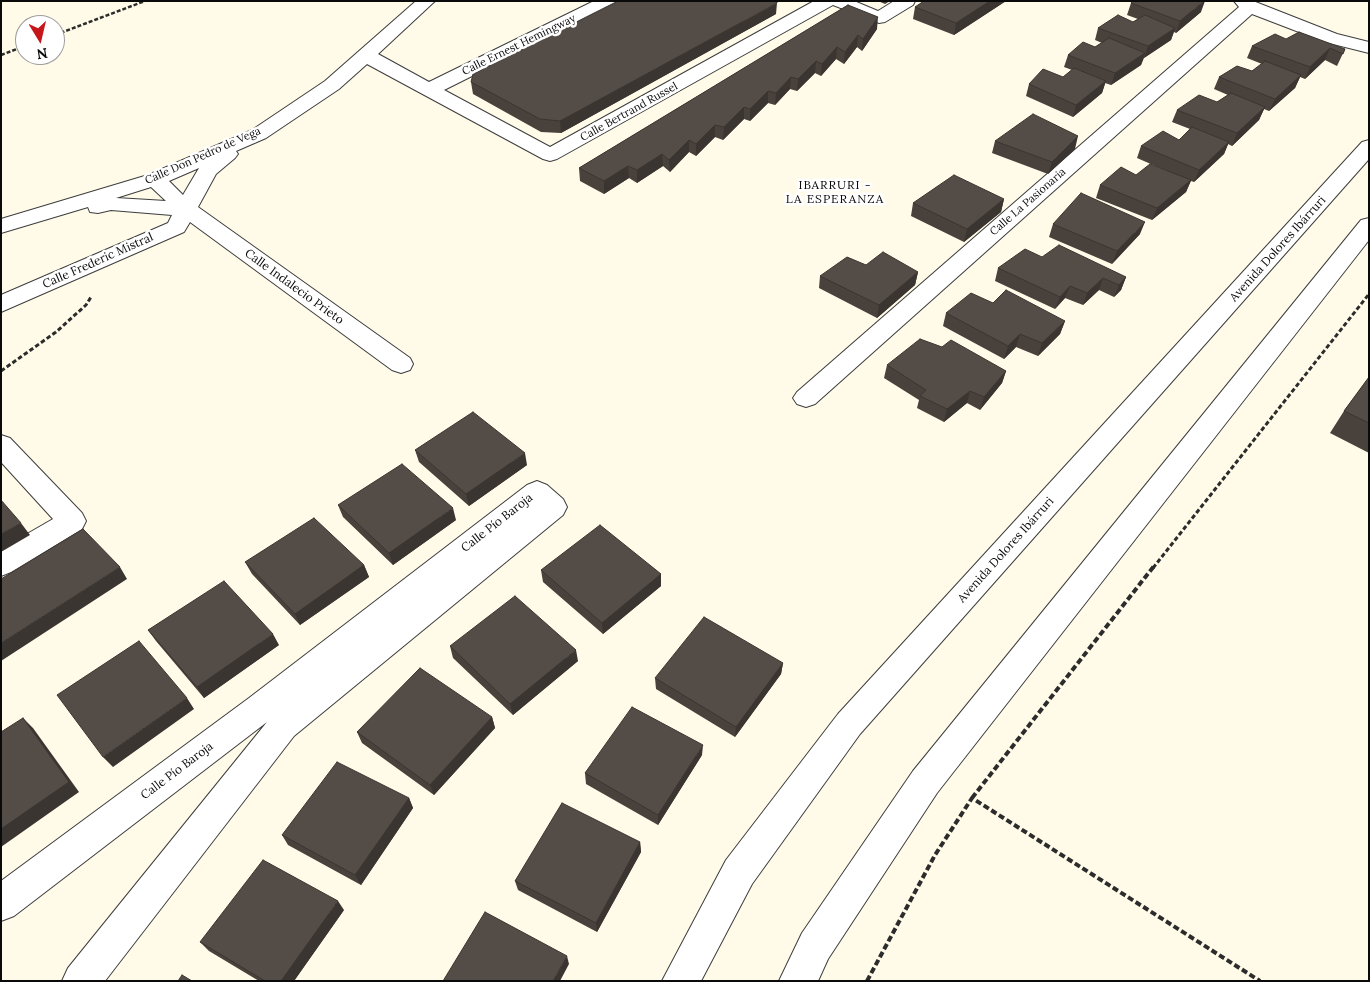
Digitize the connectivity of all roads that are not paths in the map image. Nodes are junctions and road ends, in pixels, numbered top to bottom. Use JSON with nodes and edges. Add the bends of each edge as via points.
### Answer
{"nodes":[{"id":1,"x":427,"y":1,"type":"edge"},
{"id":2,"x":608,"y":1,"type":"edge"},
{"id":3,"x":827,"y":1,"type":"edge"},
{"id":4,"x":838,"y":1,"type":"edge"},
{"id":5,"x":907,"y":1,"type":"edge"},
{"id":6,"x":1246,"y":4,"type":"edge"},
{"id":7,"x":1332,"y":38,"type":"junction"},
{"id":8,"x":1369,"y":48,"type":"edge"},
{"id":9,"x":365,"y":55,"type":"junction"},
{"id":10,"x":1369,"y":57,"type":"edge"},
{"id":11,"x":430,"y":89,"type":"junction"},
{"id":12,"x":251,"y":137,"type":"junction"},
{"id":13,"x":1369,"y":146,"type":"edge"},
{"id":14,"x":155,"y":179,"type":"junction"},
{"id":15,"x":186,"y":209,"type":"junction"},
{"id":16,"x":10,"y":224,"type":"edge"},
{"id":17,"x":1369,"y":225,"type":"edge"},
{"id":18,"x":1,"y":304,"type":"edge"},
{"id":19,"x":401,"y":364,"type":"dead end"},
{"id":20,"x":806,"y":398,"type":"dead end"},
{"id":21,"x":1,"y":445,"type":"edge"},
{"id":22,"x":1,"y":564,"type":"edge"},
{"id":23,"x":1,"y":903,"type":"edge"},
{"id":24,"x":81,"y":981,"type":"edge"},
{"id":25,"x":681,"y":981,"type":"edge"},
{"id":26,"x":798,"y":981,"type":"edge"}],
"edges":[{"from":1,"to":9,"type":"street","name":"Calle Don Pedro de Vega"},
{"from":2,"to":11,"type":"street","name":"Calle Ernest Hemingway"},
{"from":3,"to":11,"type":"street","name":"Calle Bertrand Russel","via":[[550,155]]},
{"from":4,"to":5,"type":"street","via":[[879,18]]},
{"from":6,"to":7,"type":"street"},
{"from":6,"to":20,"type":"street","name":"Calle La Pasionaria"},
{"from":7,"to":8,"type":"street"},
{"from":7,"to":10,"type":"street"},
{"from":9,"to":11,"type":"street"},
{"from":9,"to":12,"type":"street","name":"Calle Don Pedro de Vega","via":[[332,85]]},
{"from":12,"to":14,"type":"street","name":"Calle Don Pedro de Vega"},
{"from":12,"to":15,"type":"street","name":"Calle Frederic Mistral","via":[[207,171]]},
{"from":13,"to":25,"type":"street","name":"Avenida Dolores Ibárruri","via":[[848,724],[739,872]]},
{"from":14,"to":15,"type":"street","name":"Calle Indalecio Prieto"},
{"from":14,"to":16,"type":"street","name":"Calle Don Pedro de Vega"},
{"from":15,"to":16,"type":"street","via":[[111,204]]},
{"from":15,"to":18,"type":"street","name":"Calle Frederic Mistral","via":[[176,227]]},
{"from":15,"to":19,"type":"street","name":"Calle Indalecio Prieto"},
{"from":17,"to":26,"type":"street","via":[[925,782],[816,946]]},
{"from":21,"to":22,"type":"street","via":[[72,520]]},
{"from":23,"to":24,"type":"street","name":"Calle Pío Baroja","via":[[260,708],[536,492],[553,507],[283,726]]}]}
